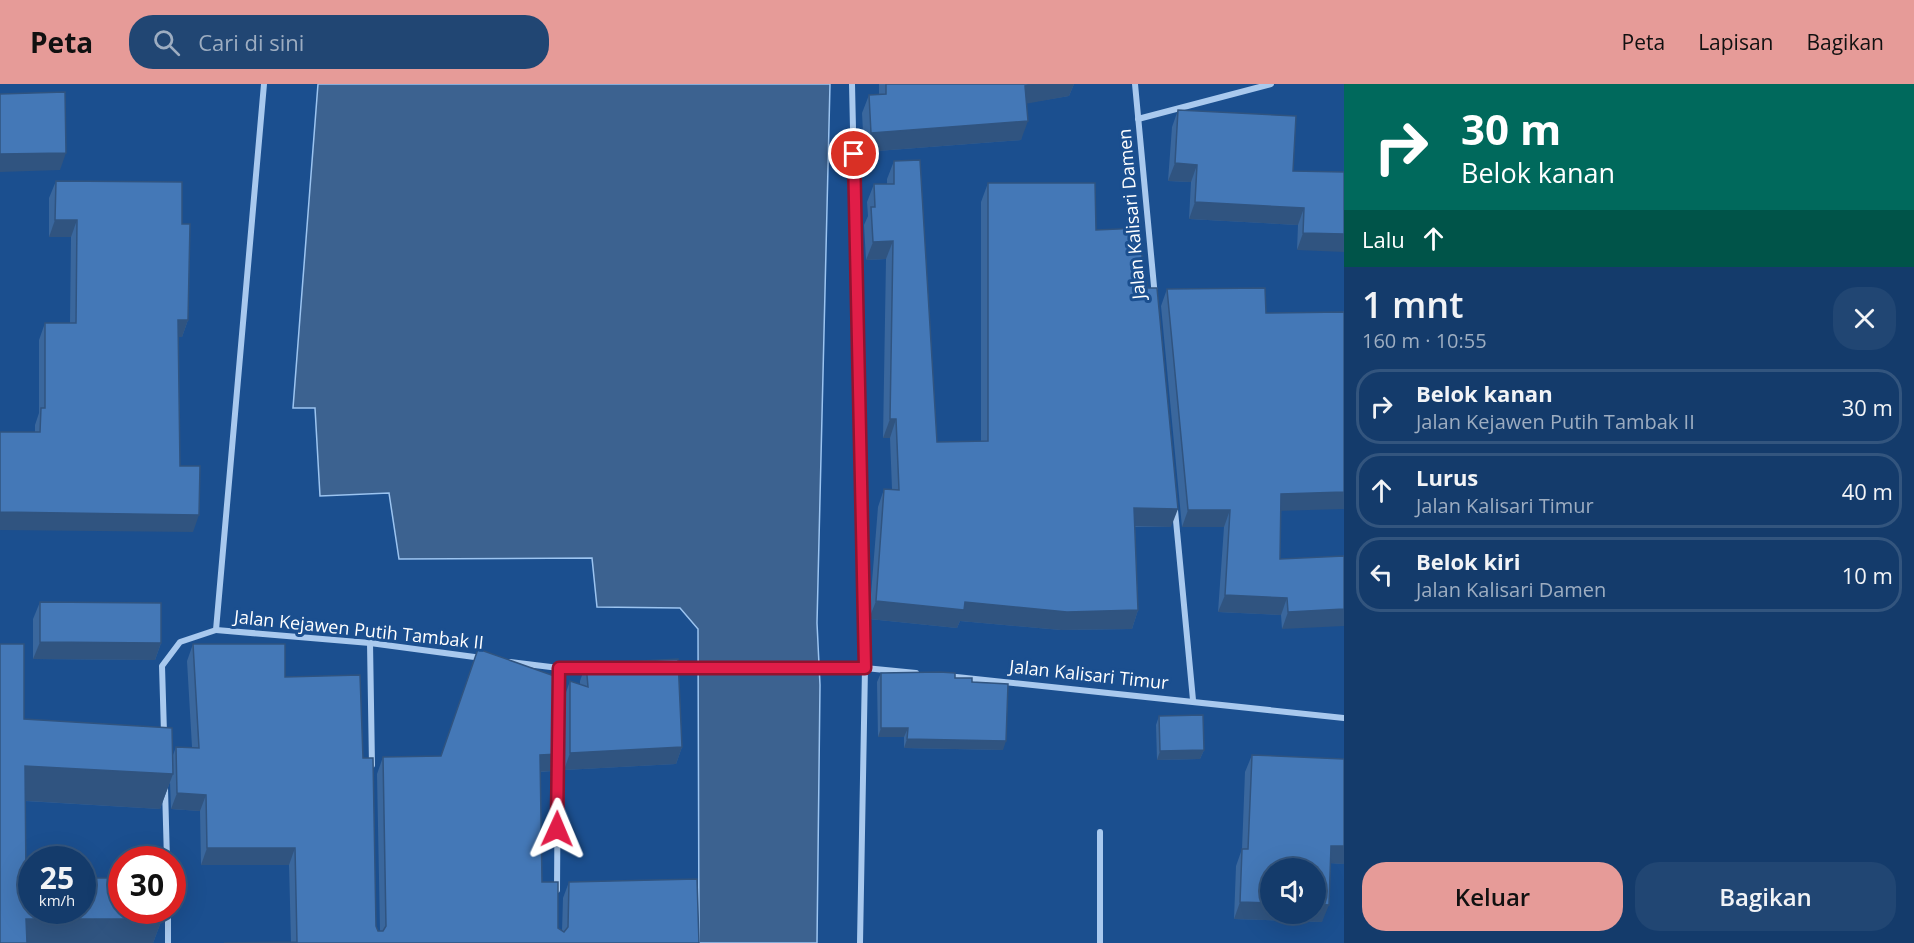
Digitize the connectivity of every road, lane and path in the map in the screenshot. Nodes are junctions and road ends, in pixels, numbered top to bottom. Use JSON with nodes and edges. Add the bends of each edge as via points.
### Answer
{"nodes":[{"id":1,"x":264,"y":84,"type":"edge"},
{"id":2,"x":852,"y":84,"type":"edge"},
{"id":3,"x":1135,"y":84,"type":"edge"},
{"id":4,"x":1271,"y":84,"type":"edge"},
{"id":5,"x":1138,"y":120,"type":"junction"},
{"id":6,"x":1156,"y":309,"type":"edge"},
{"id":7,"x":1174,"y":499,"type":"edge"},
{"id":8,"x":216,"y":630,"type":"junction"},
{"id":9,"x":370,"y":643,"type":"junction"},
{"id":10,"x":488,"y":659,"type":"edge"},
{"id":11,"x":500,"y":660,"type":"edge"},
{"id":12,"x":559,"y":668,"type":"junction"},
{"id":13,"x":605,"y":668,"type":"edge"},
{"id":14,"x":663,"y":668,"type":"edge"},
{"id":15,"x":865,"y":668,"type":"junction"},
{"id":16,"x":924,"y":674,"type":"edge"},
{"id":17,"x":935,"y":675,"type":"edge"},
{"id":18,"x":559,"y":680,"type":"edge"},
{"id":19,"x":1193,"y":700,"type":"junction"},
{"id":20,"x":1344,"y":718,"type":"edge"},
{"id":21,"x":558,"y":740,"type":"edge"},
{"id":22,"x":164,"y":746,"type":"edge"},
{"id":23,"x":372,"y":770,"type":"edge"},
{"id":24,"x":165,"y":780,"type":"edge"},
{"id":25,"x":1100,"y":832,"type":"dead end"},
{"id":26,"x":166,"y":846,"type":"edge"},
{"id":27,"x":557,"y":895,"type":"edge"},
{"id":28,"x":168,"y":924,"type":"edge"},
{"id":29,"x":168,"y":943,"type":"edge"},
{"id":30,"x":860,"y":943,"type":"edge"},
{"id":31,"x":1100,"y":943,"type":"edge"}],
"edges":[{"from":1,"to":8,"type":"street","name":"Jalan Kejawen Putih Tambak II"},
{"from":2,"to":15,"type":"street"},
{"from":3,"to":5,"type":"street","name":"Jalan Kalisari Damen"},
{"from":4,"to":5,"type":"street"},
{"from":5,"to":6,"type":"street","name":"Jalan Kalisari Damen"},
{"from":7,"to":19,"type":"street"},
{"from":8,"to":9,"type":"street","name":"Jalan Kejawen Putih Tambak II"},
{"from":8,"to":22,"type":"street","via":[[180,642],[162,666]]},
{"from":9,"to":10,"type":"street","name":"Jalan Kejawen Putih Tambak II"},
{"from":9,"to":23,"type":"street"},
{"from":11,"to":12,"type":"street","name":"Jalan Kejawen Putih Tambak II"},
{"from":12,"to":13,"type":"street","name":"Jalan Kejawen Putih Tambak II"},
{"from":12,"to":18,"type":"street"},
{"from":14,"to":15,"type":"street"},
{"from":15,"to":16,"type":"street"},
{"from":15,"to":30,"type":"street"},
{"from":17,"to":19,"type":"street","name":"Jalan Kalisari Timur"},
{"from":19,"to":20,"type":"street","name":"Jalan Kalisari Timur"},
{"from":21,"to":27,"type":"street"},
{"from":24,"to":26,"type":"street"},
{"from":25,"to":31,"type":"street"},
{"from":28,"to":29,"type":"street"}]}
